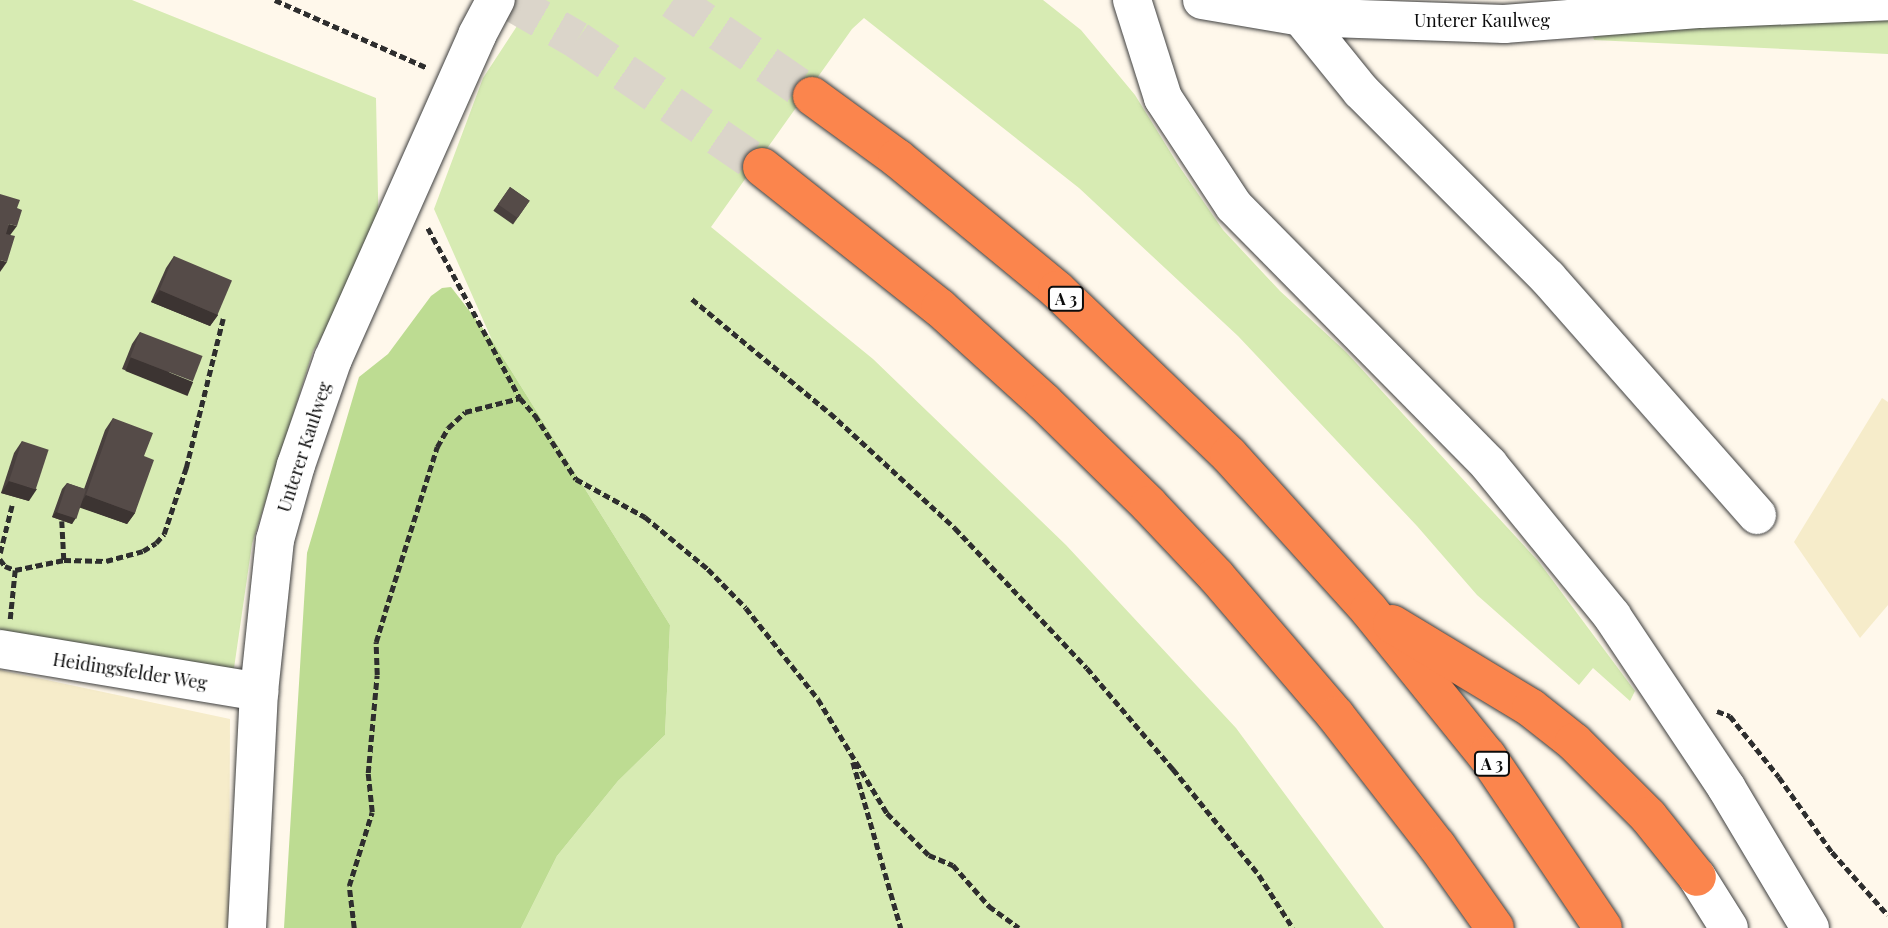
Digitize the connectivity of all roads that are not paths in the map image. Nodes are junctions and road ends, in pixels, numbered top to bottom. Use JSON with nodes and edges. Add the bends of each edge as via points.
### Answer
{"nodes":[{"id":1,"x":496,"y":0,"type":"edge"},
{"id":2,"x":1132,"y":0,"type":"edge"},
{"id":3,"x":1202,"y":0,"type":"edge"},
{"id":4,"x":1888,"y":1,"type":"edge"},
{"id":5,"x":1298,"y":8,"type":"edge"},
{"id":6,"x":812,"y":96,"type":"tunnel mouth"},
{"id":7,"x":762,"y":167,"type":"tunnel mouth"},
{"id":8,"x":1757,"y":515,"type":"dead end"},
{"id":9,"x":1369,"y":610,"type":"junction"},
{"id":10,"x":3,"y":650,"type":"edge"},
{"id":11,"x":260,"y":692,"type":"junction"},
{"id":12,"x":1697,"y":877,"type":"joint"},
{"id":13,"x":247,"y":928,"type":"edge"},
{"id":14,"x":1495,"y":928,"type":"edge"},
{"id":15,"x":1603,"y":928,"type":"edge"},
{"id":16,"x":1729,"y":928,"type":"edge"},
{"id":17,"x":1810,"y":928,"type":"edge"}],
"edges":[{"from":1,"to":11,"type":"street","name":"Unterer Kaulweg","via":[[333,359],[296,465],[275,540]]},
{"from":2,"to":17,"type":"street","via":[[1163,98],[1234,206],[1489,465],[1612,615],[1726,787]]},
{"from":3,"to":5,"type":"street","name":"Unterer Kaulweg"},
{"from":4,"to":5,"type":"street","name":"Unterer Kaulweg","via":[[1504,24]]},
{"from":5,"to":8,"type":"street","via":[[1361,90],[1548,278]]},
{"from":6,"to":9,"type":"highway","number":"A 3","via":[[897,158],[1057,290],[1229,455]]},
{"from":7,"to":14,"type":"highway","via":[[940,308],[1149,505],[1336,716]]},
{"from":9,"to":12,"type":"highway","via":[[1531,708],[1574,742],[1648,816]]},
{"from":9,"to":15,"type":"highway","number":"A 3","via":[[1487,756]]},
{"from":10,"to":11,"type":"street","name":"Heidingsfelder Weg"},
{"from":11,"to":13,"type":"street","name":"Unterer Kaulweg"},
{"from":12,"to":16,"type":"street"}]}
